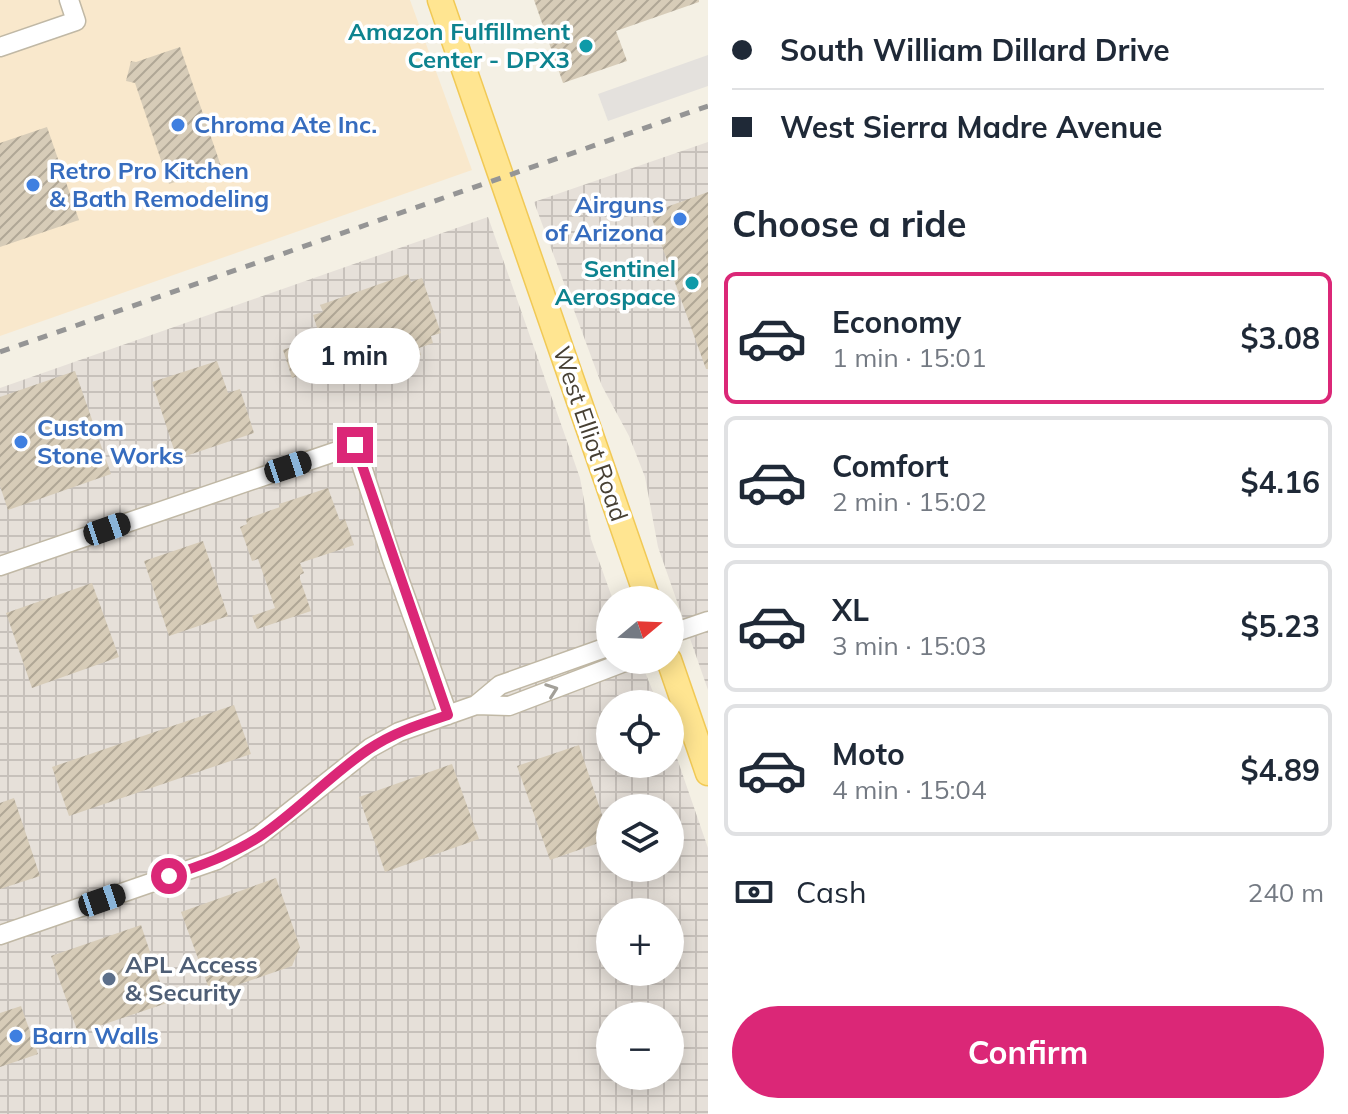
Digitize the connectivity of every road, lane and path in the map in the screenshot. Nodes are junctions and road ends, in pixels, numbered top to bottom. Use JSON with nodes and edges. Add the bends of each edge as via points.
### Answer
{"nodes":[{"id":1,"x":69,"y":0,"type":"edge"},
{"id":2,"x":440,"y":0,"type":"edge"},
{"id":3,"x":0,"y":47,"type":"edge"},
{"id":4,"x":0,"y":566,"type":"edge"},
{"id":5,"x":643,"y":586,"type":"edge"},
{"id":6,"x":708,"y":621,"type":"edge"},
{"id":7,"x":684,"y":629,"type":"edge"},
{"id":8,"x":596,"y":651,"type":"edge"},
{"id":9,"x":596,"y":673,"type":"edge"},
{"id":10,"x":674,"y":674,"type":"edge"},
{"id":11,"x":476,"y":705,"type":"junction"},
{"id":12,"x":448,"y":715,"type":"junction"},
{"id":13,"x":708,"y":773,"type":"edge"},
{"id":14,"x":0,"y":935,"type":"edge"}],
"edges":[{"from":1,"to":3,"type":"street","via":[[76,21]]},
{"from":2,"to":5,"type":"main road","name":"West Elliot Road"},
{"from":4,"to":12,"type":"street","via":[[355,445]]},
{"from":6,"to":7,"type":"street"},
{"from":8,"to":11,"type":"street","via":[[500,685]]},
{"from":11,"to":9,"type":"street","one_way":true,"via":[[509,706]]},
{"from":10,"to":13,"type":"main road"},
{"from":11,"to":12,"type":"street"},
{"from":12,"to":14,"type":"street","via":[[370,748],[259,836],[217,860]]}]}
